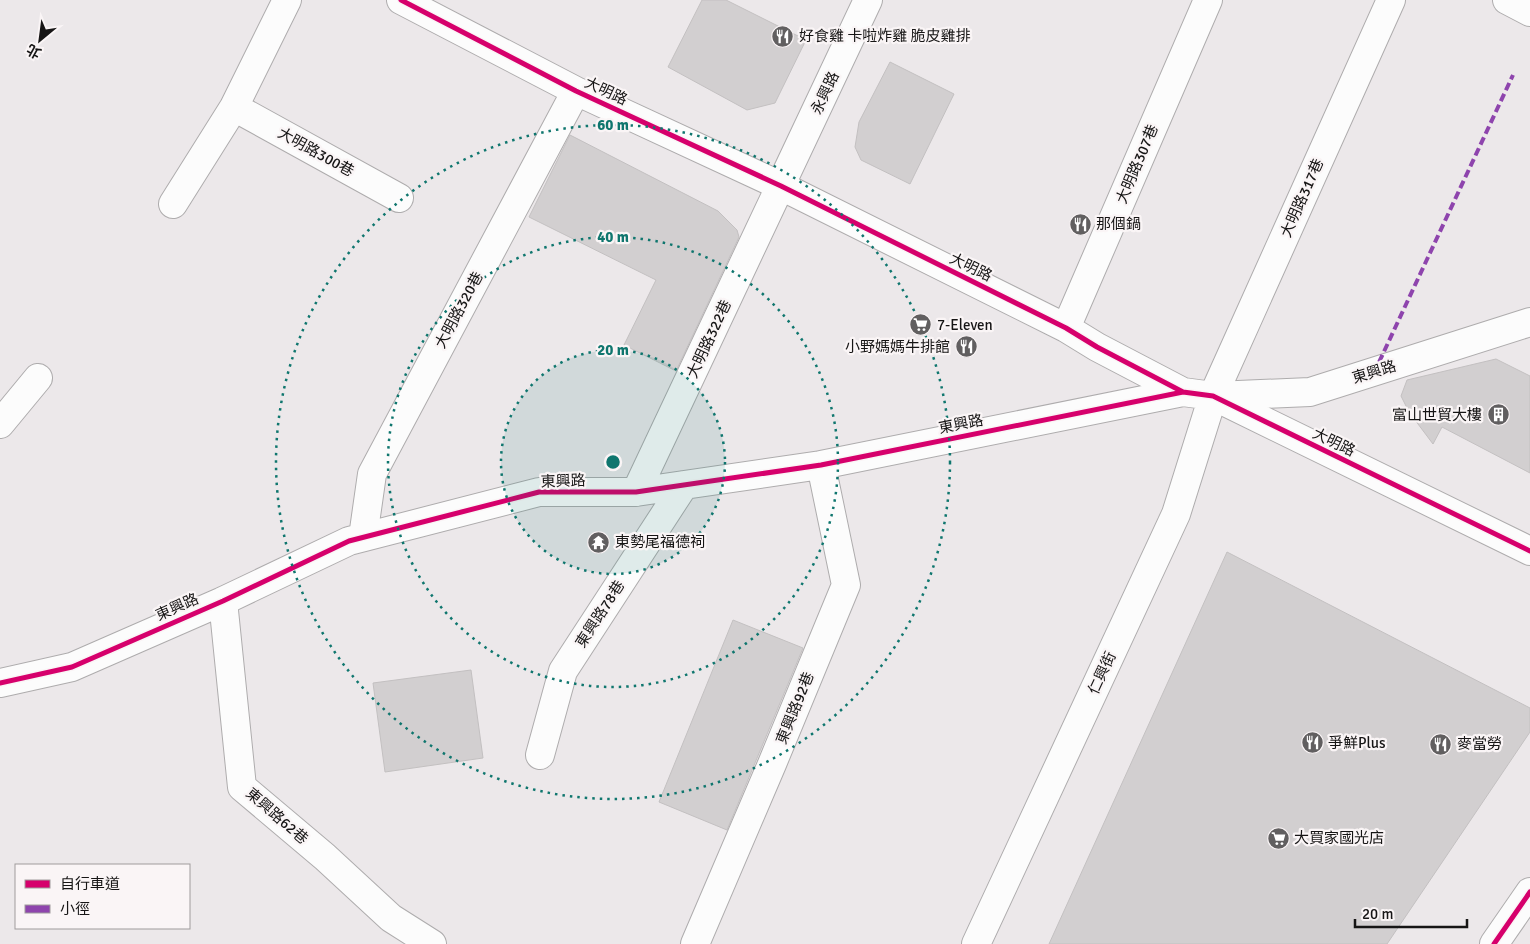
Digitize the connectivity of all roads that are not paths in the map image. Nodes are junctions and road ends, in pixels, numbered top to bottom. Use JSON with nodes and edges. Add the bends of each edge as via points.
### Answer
{"nodes":[{"id":1,"x":287,"y":0,"type":"edge"},
{"id":2,"x":401,"y":0,"type":"edge"},
{"id":3,"x":868,"y":0,"type":"edge"},
{"id":4,"x":1208,"y":0,"type":"edge"},
{"id":5,"x":1391,"y":0,"type":"edge"},
{"id":6,"x":576,"y":91,"type":"junction"},
{"id":7,"x":234,"y":106,"type":"junction"},
{"id":8,"x":781,"y":186,"type":"junction"},
{"id":9,"x":399,"y":198,"type":"dead end"},
{"id":10,"x":173,"y":204,"type":"dead end"},
{"id":11,"x":1530,"y":322,"type":"edge"},
{"id":12,"x":1066,"y":328,"type":"junction"},
{"id":13,"x":38,"y":378,"type":"dead end"},
{"id":14,"x":1183,"y":392,"type":"junction"},
{"id":15,"x":1213,"y":396,"type":"junction"},
{"id":16,"x":0,"y":424,"type":"edge"},
{"id":17,"x":821,"y":465,"type":"junction"},
{"id":18,"x":684,"y":485,"type":"junction"},
{"id":19,"x":636,"y":492,"type":"junction"},
{"id":20,"x":363,"y":536,"type":"junction"},
{"id":21,"x":1530,"y":551,"type":"edge"},
{"id":22,"x":222,"y":601,"type":"junction"},
{"id":23,"x":0,"y":684,"type":"edge"},
{"id":24,"x":540,"y":755,"type":"dead end"},
{"id":25,"x":1530,"y":892,"type":"edge"},
{"id":26,"x":432,"y":944,"type":"edge"},
{"id":27,"x":695,"y":944,"type":"edge"},
{"id":28,"x":976,"y":944,"type":"edge"},
{"id":29,"x":1494,"y":944,"type":"edge"}],
"edges":[{"from":1,"to":7,"type":"street"},
{"from":2,"to":6,"type":"street","name":"大明路"},
{"from":3,"to":8,"type":"street","name":"永興路"},
{"from":4,"to":12,"type":"street","name":"大明路307巷"},
{"from":5,"to":15,"type":"street","name":"大明路317巷"},
{"from":6,"to":8,"type":"street","name":"大明路"},
{"from":6,"to":20,"type":"street","name":"大明路320巷","via":[[372,474]]},
{"from":7,"to":9,"type":"street","name":"大明路300巷"},
{"from":7,"to":10,"type":"street"},
{"from":8,"to":12,"type":"street","name":"大明路"},
{"from":8,"to":19,"type":"street","name":"大明路322巷"},
{"from":11,"to":15,"type":"street","name":"東興路","via":[[1310,392]]},
{"from":12,"to":14,"type":"street","name":"大明路"},
{"from":13,"to":16,"type":"street"},
{"from":14,"to":15,"type":"street","name":"大明路"},
{"from":14,"to":17,"type":"street","name":"東興路"},
{"from":15,"to":21,"type":"street","name":"大明路"},
{"from":15,"to":28,"type":"street","name":"仁興街","via":[[1176,514]]},
{"from":17,"to":18,"type":"street","name":"東興路"},
{"from":17,"to":27,"type":"street","name":"東興路92巷","via":[[846,585]]},
{"from":18,"to":19,"type":"street","name":"東興路"},
{"from":18,"to":24,"type":"street","name":"東興路78巷","via":[[563,671]]},
{"from":19,"to":20,"type":"street","name":"東興路","via":[[539,492]]},
{"from":20,"to":22,"type":"street","name":"東興路"},
{"from":22,"to":23,"type":"street","name":"東興路","via":[[72,666]]},
{"from":22,"to":26,"type":"street","name":"東興路62巷","via":[[242,787],[391,918]]},
{"from":25,"to":29,"type":"street"}]}
